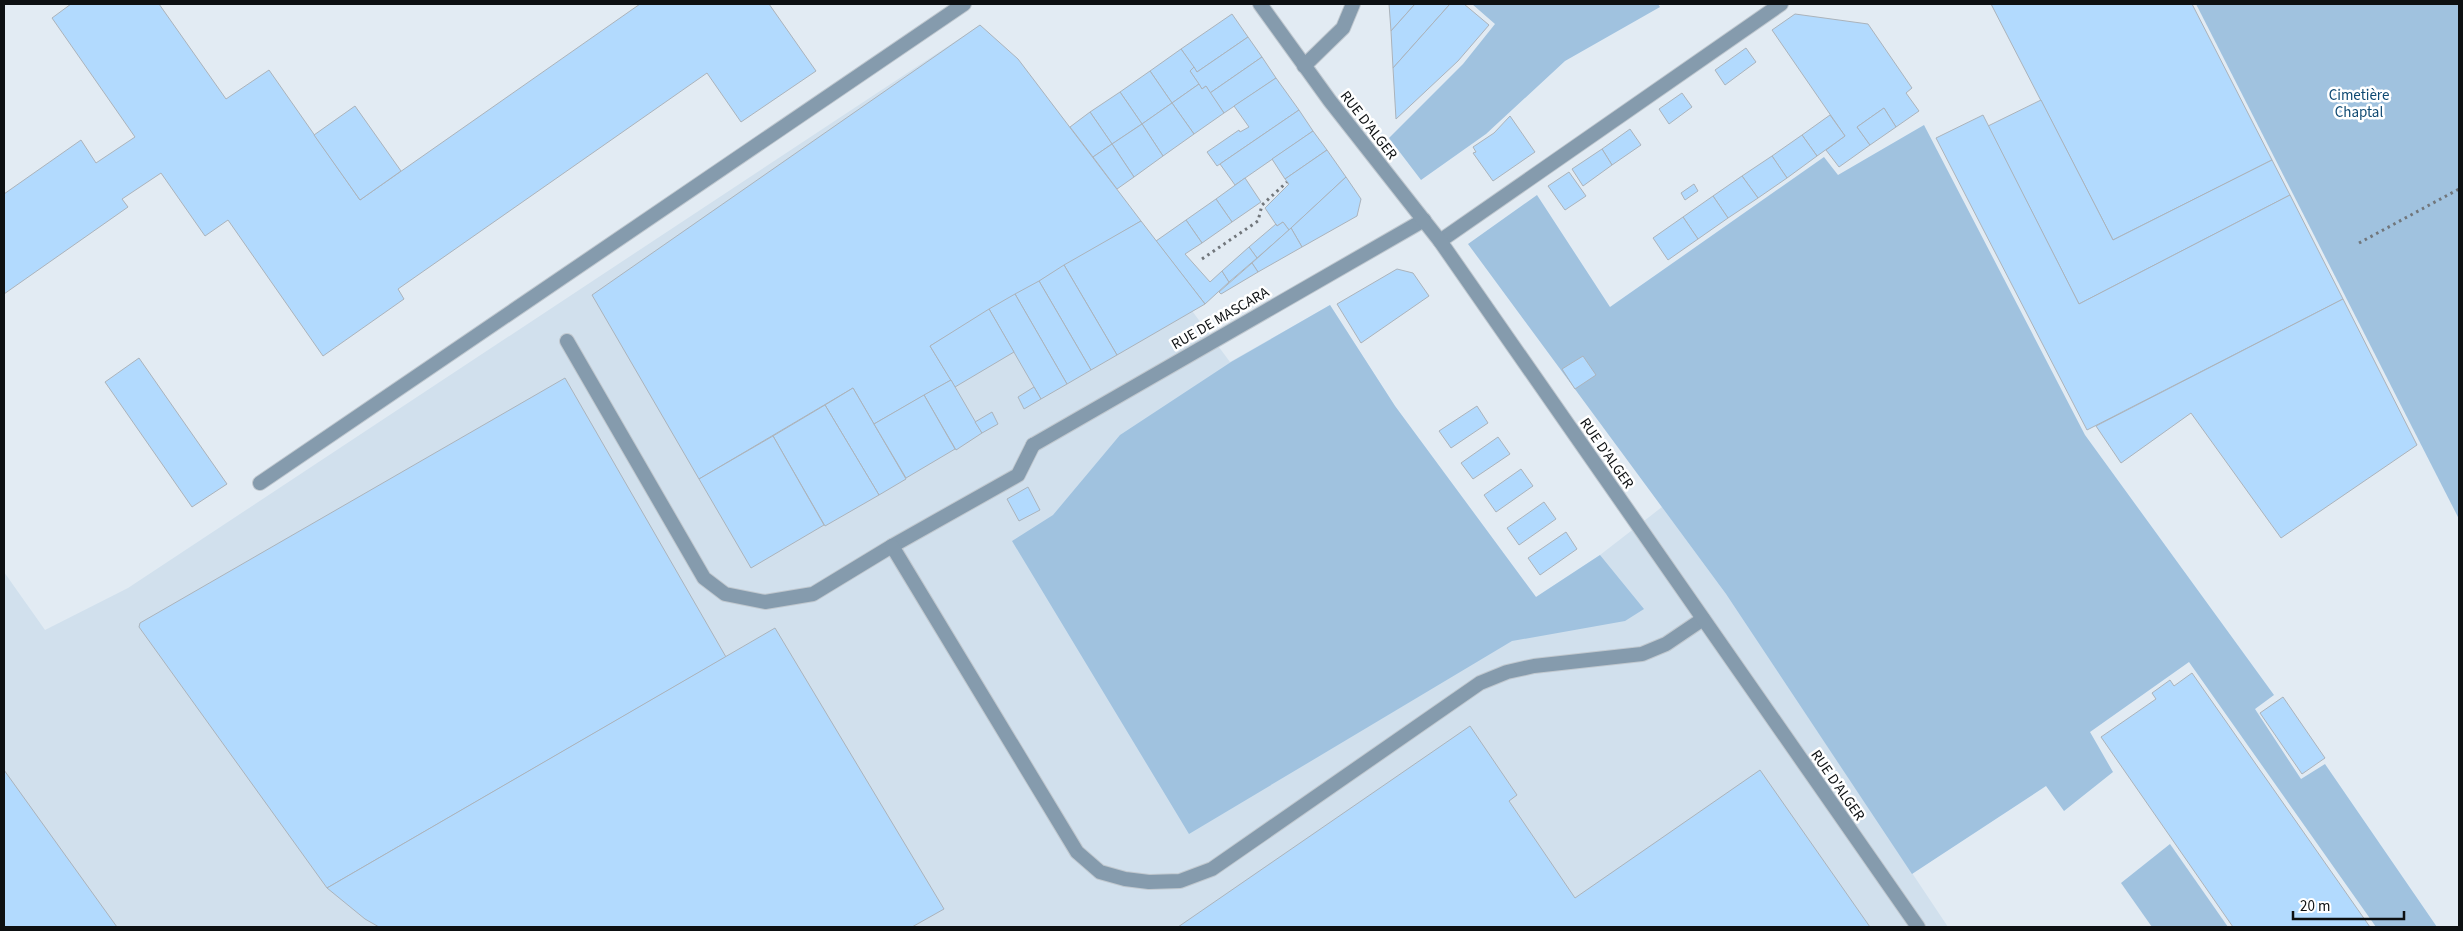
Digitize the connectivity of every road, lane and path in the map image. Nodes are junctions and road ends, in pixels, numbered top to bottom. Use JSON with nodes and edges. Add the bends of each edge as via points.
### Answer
{"nodes":[{"id":1,"x":964,"y":4,"type":"edge"},
{"id":2,"x":1260,"y":4,"type":"edge"},
{"id":3,"x":1353,"y":4,"type":"edge"},
{"id":4,"x":1781,"y":4,"type":"edge"},
{"id":5,"x":1304,"y":66,"type":"junction"},
{"id":6,"x":1287,"y":182,"type":"dead end"},
{"id":7,"x":2459,"y":190,"type":"edge"},
{"id":8,"x":1424,"y":220,"type":"junction"},
{"id":9,"x":1440,"y":241,"type":"junction"},
{"id":10,"x":2359,"y":243,"type":"dead end"},
{"id":11,"x":1202,"y":259,"type":"dead end"},
{"id":12,"x":567,"y":341,"type":"dead end"},
{"id":13,"x":260,"y":483,"type":"dead end"},
{"id":14,"x":892,"y":546,"type":"junction"},
{"id":15,"x":1702,"y":619,"type":"junction"},
{"id":16,"x":1918,"y":927,"type":"edge"}],
"edges":[{"from":1,"to":13,"type":"street"},
{"from":2,"to":5,"type":"street","name":"RUE D'ALGER"},
{"from":3,"to":5,"type":"street","via":[[1343,28]]},
{"from":4,"to":9,"type":"street"},
{"from":5,"to":8,"type":"street","name":"RUE D'ALGER"},
{"from":6,"to":11,"type":"path","via":[[1262,205],[1258,221]]},
{"from":7,"to":10,"type":"path"},
{"from":8,"to":9,"type":"street","name":"RUE D'ALGER"},
{"from":8,"to":14,"type":"street","name":"RUE DE MASCARA","via":[[1033,445],[1018,475]]},
{"from":9,"to":15,"type":"street","name":"RUE D'ALGER"},
{"from":12,"to":14,"type":"street","via":[[704,578],[725,594],[765,602],[813,594]]},
{"from":14,"to":15,"type":"street","via":[[1077,852],[1100,872],[1149,882],[1180,881],[1212,869],[1491,677],[1534,666],[1642,654],[1666,644]]},
{"from":15,"to":16,"type":"street","name":"RUE D'ALGER"}]}
